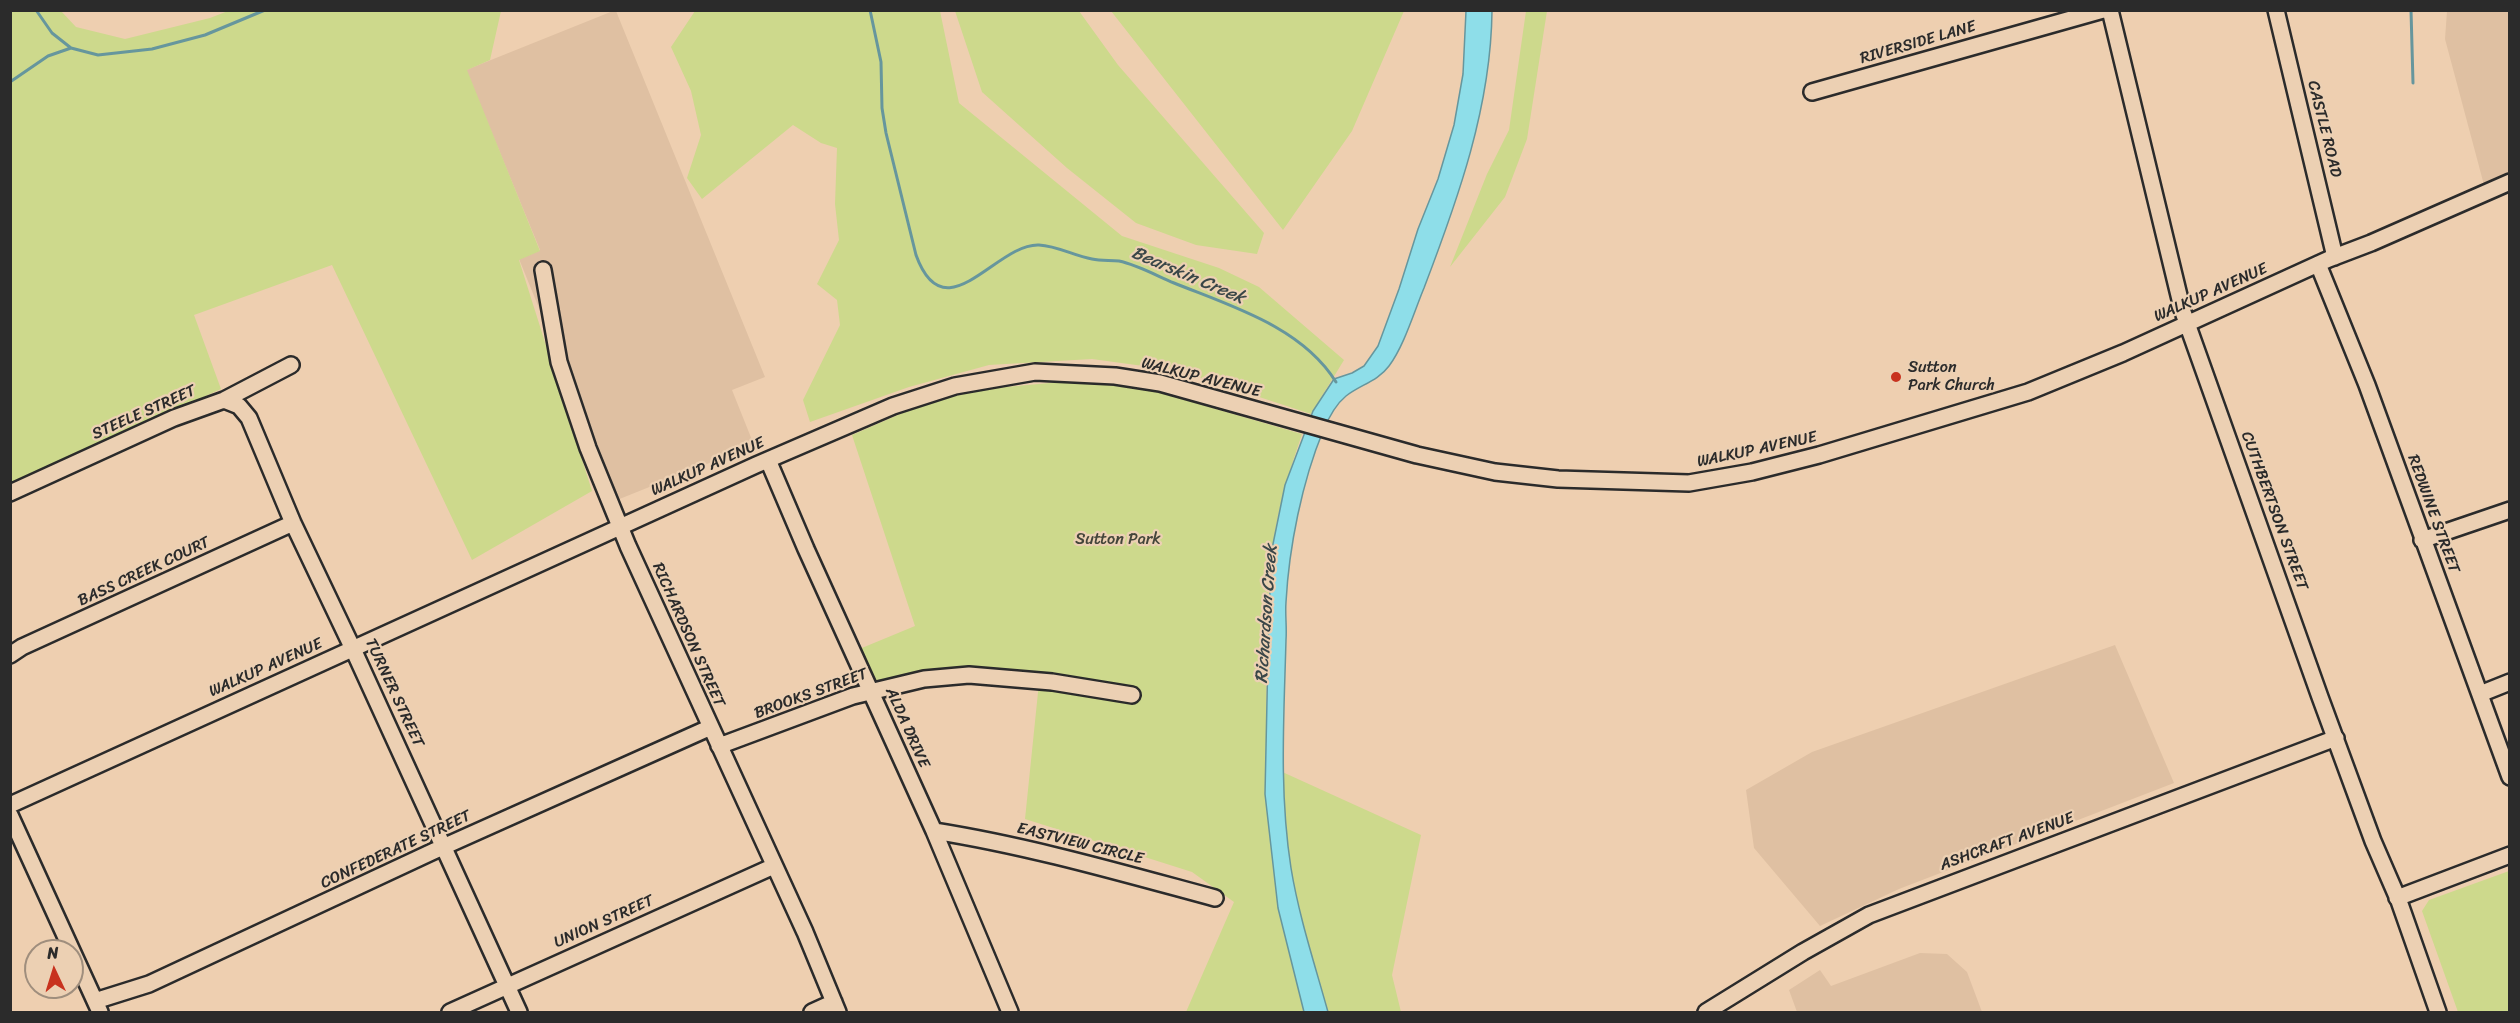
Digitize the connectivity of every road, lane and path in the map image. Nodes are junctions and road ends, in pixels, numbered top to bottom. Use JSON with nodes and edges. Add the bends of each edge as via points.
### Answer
{"nodes":[{"id":1,"x":2103,"y":10,"type":"edge"},
{"id":2,"x":2109,"y":10,"type":"edge"},
{"id":3,"x":2276,"y":10,"type":"edge"},
{"id":4,"x":1812,"y":92,"type":"dead end"},
{"id":5,"x":2510,"y":182,"type":"edge"},
{"id":6,"x":2335,"y":257,"type":"junction"},
{"id":7,"x":2318,"y":264,"type":"junction"},
{"id":8,"x":543,"y":270,"type":"dead end"},
{"id":9,"x":2187,"y":322,"type":"junction"},
{"id":10,"x":291,"y":365,"type":"dead end"},
{"id":11,"x":224,"y":400,"type":"junction"},
{"id":12,"x":768,"y":460,"type":"junction"},
{"id":13,"x":10,"y":493,"type":"edge"},
{"id":14,"x":2510,"y":510,"type":"edge"},
{"id":15,"x":293,"y":523,"type":"junction"},
{"id":16,"x":621,"y":526,"type":"junction"},
{"id":17,"x":2422,"y":540,"type":"junction"},
{"id":18,"x":353,"y":649,"type":"junction"},
{"id":19,"x":10,"y":655,"type":"edge"},
{"id":20,"x":2510,"y":681,"type":"edge"},
{"id":21,"x":870,"y":690,"type":"junction"},
{"id":22,"x":2480,"y":694,"type":"junction"},
{"id":23,"x":1132,"y":695,"type":"dead end"},
{"id":24,"x":711,"y":728,"type":"junction"},
{"id":25,"x":2336,"y":738,"type":"junction"},
{"id":26,"x":719,"y":746,"type":"junction"},
{"id":27,"x":2510,"y":777,"type":"edge"},
{"id":28,"x":10,"y":805,"type":"edge"},
{"id":29,"x":10,"y":816,"type":"edge"},
{"id":30,"x":934,"y":831,"type":"junction"},
{"id":31,"x":443,"y":847,"type":"junction"},
{"id":32,"x":2510,"y":855,"type":"edge"},
{"id":33,"x":774,"y":866,"type":"junction"},
{"id":34,"x":1215,"y":898,"type":"dead end"},
{"id":35,"x":2397,"y":898,"type":"junction"},
{"id":36,"x":506,"y":985,"type":"junction"},
{"id":37,"x":98,"y":1007,"type":"edge"},
{"id":38,"x":836,"y":1007,"type":"edge"},
{"id":39,"x":450,"y":1012,"type":"edge"},
{"id":40,"x":519,"y":1012,"type":"edge"},
{"id":41,"x":812,"y":1012,"type":"edge"},
{"id":42,"x":1010,"y":1012,"type":"edge"},
{"id":43,"x":1706,"y":1012,"type":"edge"},
{"id":44,"x":2438,"y":1012,"type":"edge"}],
"edges":[{"from":1,"to":4,"type":"street","name":"RIVERSIDE LANE"},
{"from":2,"to":9,"type":"street","name":"CUTHBERTSON STREET"},
{"from":3,"to":6,"type":"street","name":"CASTLE ROAD"},
{"from":5,"to":6,"type":"street"},
{"from":6,"to":7,"type":"street","name":"WALKUP AVENUE"},
{"from":7,"to":9,"type":"street","name":"WALKUP AVENUE"},
{"from":7,"to":17,"type":"street","name":"REDWINE STREET","via":[[2367,385]]},
{"from":8,"to":16,"type":"street","name":"RICHARDSON STREET","via":[[568,394]]},
{"from":9,"to":12,"type":"street","name":"WALKUP AVENUE","via":[[2065,378],[1980,408],[1752,472],[1689,483],[1558,479],[1496,472],[1160,383],[1115,376],[1035,372],[944,389],[893,406]]},
{"from":9,"to":25,"type":"street","name":"CUTHBERTSON STREET"},
{"from":10,"to":11,"type":"street","name":"STEELE STREET"},
{"from":11,"to":13,"type":"street","name":"STEELE STREET","via":[[174,418]]},
{"from":11,"to":15,"type":"street","name":"TURNER STREET","via":[[239,406],[249,418]]},
{"from":12,"to":16,"type":"street","name":"WALKUP AVENUE"},
{"from":12,"to":21,"type":"street","name":"ALDA DRIVE"},
{"from":14,"to":17,"type":"street"},
{"from":15,"to":18,"type":"street","name":"TURNER STREET"},
{"from":15,"to":19,"type":"street","name":"BASS CREEK COURT"},
{"from":16,"to":18,"type":"street","name":"WALKUP AVENUE"},
{"from":16,"to":24,"type":"street","name":"RICHARDSON STREET"},
{"from":17,"to":22,"type":"street","name":"REDWINE STREET"},
{"from":18,"to":28,"type":"street","name":"WALKUP AVENUE"},
{"from":18,"to":31,"type":"street","name":"TURNER STREET"},
{"from":20,"to":22,"type":"street"},
{"from":21,"to":23,"type":"street","name":"BROOKS STREET","via":[[969,675],[1052,682]]},
{"from":21,"to":26,"type":"street","name":"BROOKS STREET"},
{"from":21,"to":30,"type":"street","name":"ALDA DRIVE"},
{"from":22,"to":27,"type":"street","name":"REDWINE STREET"},
{"from":24,"to":26,"type":"street","name":"RICHARDSON STREET"},
{"from":24,"to":31,"type":"street","name":"CONFEDERATE STREET"},
{"from":25,"to":35,"type":"street","name":"CUTHBERTSON STREET"},
{"from":25,"to":43,"type":"street","name":"ASHCRAFT AVENUE","via":[[1869,915]]},
{"from":26,"to":33,"type":"street","name":"RICHARDSON STREET"},
{"from":29,"to":37,"type":"street"},
{"from":30,"to":34,"type":"street","name":"EASTVIEW CIRCLE","via":[[1069,858]]},
{"from":30,"to":42,"type":"street","name":"ALDA DRIVE"},
{"from":31,"to":36,"type":"street","name":"TURNER STREET"},
{"from":31,"to":37,"type":"street","name":"CONFEDERATE STREET"},
{"from":32,"to":35,"type":"street"},
{"from":33,"to":36,"type":"street","name":"UNION STREET"},
{"from":33,"to":38,"type":"street","name":"RICHARDSON STREET"},
{"from":35,"to":44,"type":"street","name":"CUTHBERTSON STREET"},
{"from":36,"to":39,"type":"street","name":"UNION STREET"},
{"from":36,"to":40,"type":"street","name":"TURNER STREET"},
{"from":38,"to":41,"type":"street"}]}
